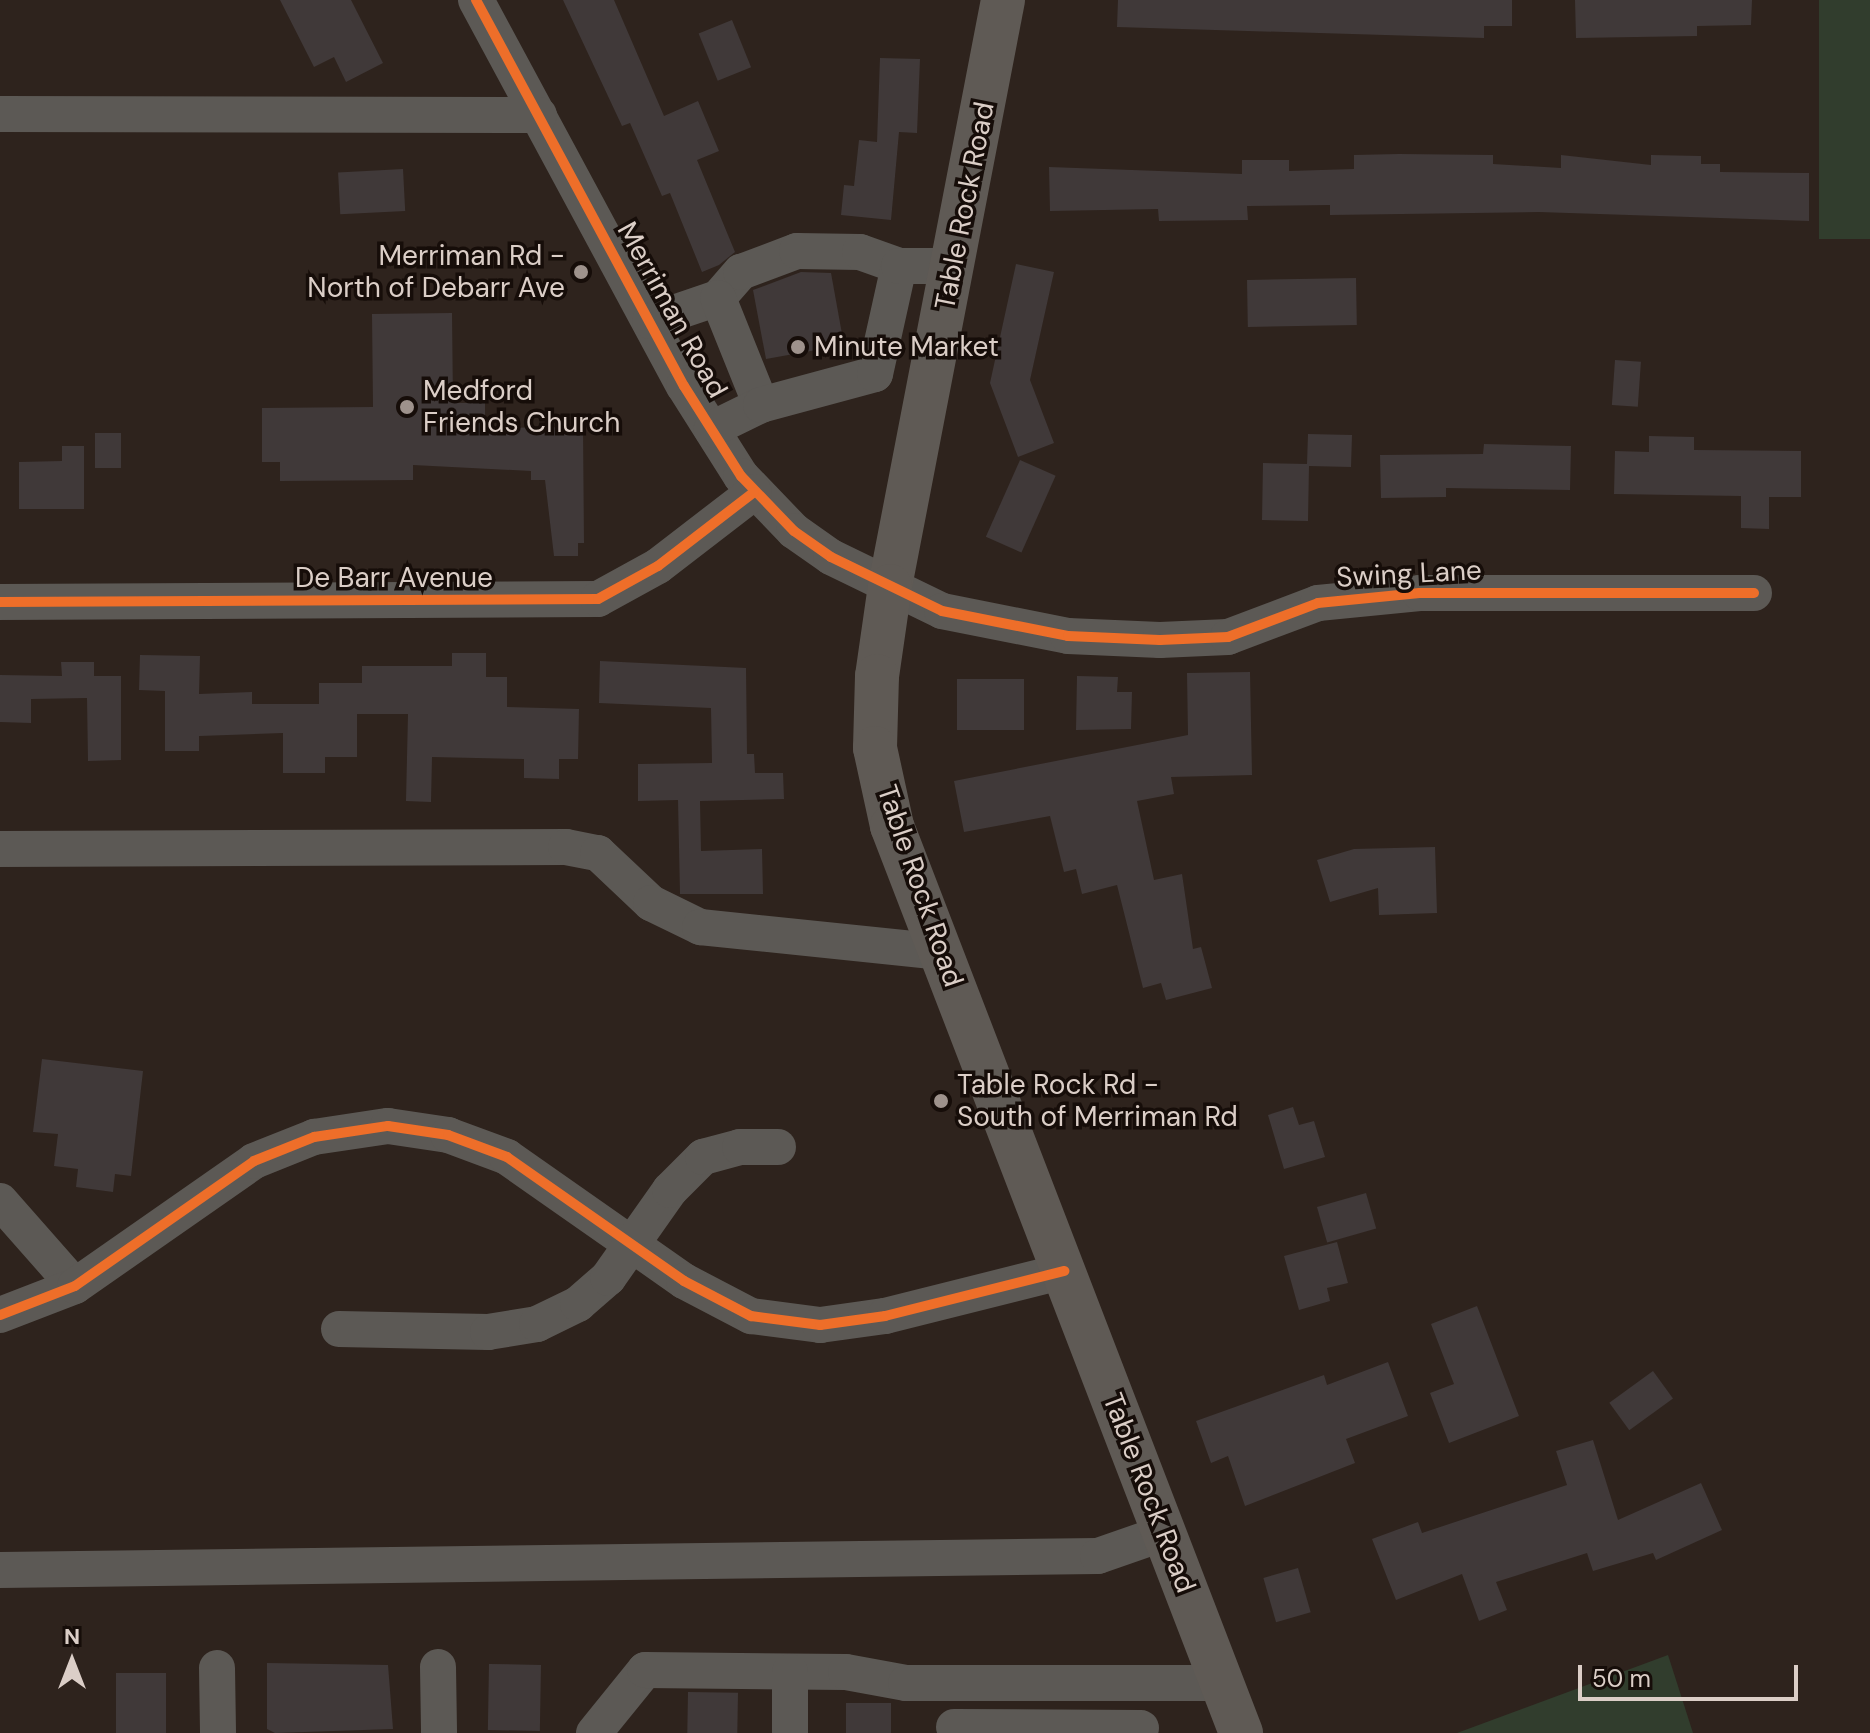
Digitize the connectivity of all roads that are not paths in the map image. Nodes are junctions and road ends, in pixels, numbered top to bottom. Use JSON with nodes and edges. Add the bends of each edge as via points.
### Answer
{"nodes":[{"id":1,"x":476,"y":0,"type":"edge"},
{"id":2,"x":1003,"y":0,"type":"edge"},
{"id":3,"x":0,"y":114,"type":"edge"},
{"id":4,"x":539,"y":115,"type":"junction"},
{"id":5,"x":899,"y":266,"type":"junction"},
{"id":6,"x":954,"y":266,"type":"junction"},
{"id":7,"x":718,"y":298,"type":"junction"},
{"id":8,"x":650,"y":321,"type":"junction"},
{"id":9,"x":875,"y":374,"type":"junction"},
{"id":10,"x":932,"y":381,"type":"junction"},
{"id":11,"x":761,"y":405,"type":"junction"},
{"id":12,"x":712,"y":429,"type":"junction"},
{"id":13,"x":754,"y":492,"type":"junction"},
{"id":14,"x":890,"y":586,"type":"junction"},
{"id":15,"x":1754,"y":593,"type":"dead end"},
{"id":16,"x":0,"y":602,"type":"edge"},
{"id":17,"x":0,"y":849,"type":"edge"},
{"id":18,"x":942,"y":952,"type":"junction"},
{"id":19,"x":778,"y":1147,"type":"dead end"},
{"id":20,"x":0,"y":1201,"type":"edge"},
{"id":21,"x":632,"y":1243,"type":"junction"},
{"id":22,"x":1064,"y":1271,"type":"junction"},
{"id":23,"x":75,"y":1286,"type":"junction"},
{"id":24,"x":0,"y":1315,"type":"edge"},
{"id":25,"x":339,"y":1329,"type":"dead end"},
{"id":26,"x":1164,"y":1533,"type":"junction"},
{"id":27,"x":0,"y":1570,"type":"edge"},
{"id":28,"x":438,"y":1667,"type":"dead end"},
{"id":29,"x":217,"y":1668,"type":"dead end"},
{"id":30,"x":790,"y":1672,"type":"junction"},
{"id":31,"x":955,"y":1683,"type":"junction"},
{"id":32,"x":1052,"y":1683,"type":"junction"},
{"id":33,"x":1222,"y":1683,"type":"junction"},
{"id":34,"x":1052,"y":1727,"type":"junction"},
{"id":35,"x":1141,"y":1728,"type":"dead end"},
{"id":36,"x":954,"y":1730,"type":"edge"},
{"id":37,"x":218,"y":1733,"type":"edge"},
{"id":38,"x":439,"y":1733,"type":"edge"},
{"id":39,"x":594,"y":1733,"type":"edge"},
{"id":40,"x":790,"y":1733,"type":"edge"},
{"id":41,"x":1241,"y":1733,"type":"edge"}],
"edges":[{"from":1,"to":4,"type":"street","name":"Merriman Road"},
{"from":2,"to":6,"type":"main road","name":"Table Rock Road"},
{"from":3,"to":4,"type":"street"},
{"from":4,"to":8,"type":"street","name":"Merriman Road"},
{"from":5,"to":6,"type":"street"},
{"from":5,"to":7,"type":"street","via":[[860,252],[797,251],[741,272]]},
{"from":5,"to":9,"type":"street"},
{"from":6,"to":10,"type":"main road","name":"Table Rock Road"},
{"from":7,"to":8,"type":"street"},
{"from":7,"to":11,"type":"street"},
{"from":8,"to":12,"type":"street","name":"Merriman Road"},
{"from":9,"to":10,"type":"street"},
{"from":9,"to":11,"type":"street"},
{"from":10,"to":14,"type":"main road","name":"Table Rock Road"},
{"from":11,"to":12,"type":"street"},
{"from":12,"to":13,"type":"street","name":"Merriman Road"},
{"from":13,"to":14,"type":"street","name":"Merriman Road","via":[[831,557]]},
{"from":13,"to":16,"type":"street","name":"De Barr Avenue","via":[[648,573],[587,601]]},
{"from":14,"to":15,"type":"street","name":"Swing Lane","via":[[942,611],[988,621],[1068,636],[1160,640],[1228,637],[1318,603],[1420,593]]},
{"from":14,"to":18,"type":"main road","name":"Table Rock Road","via":[[877,676],[875,748],[892,826]]},
{"from":17,"to":18,"type":"street","via":[[566,847],[598,853],[651,903],[700,927]]},
{"from":18,"to":22,"type":"main road","name":"Table Rock Road"},
{"from":19,"to":21,"type":"street","via":[[740,1147],[703,1157]]},
{"from":20,"to":23,"type":"street"},
{"from":21,"to":22,"type":"street","via":[[751,1316],[820,1325],[885,1316]]},
{"from":21,"to":23,"type":"street","via":[[507,1157],[448,1135],[388,1126],[314,1137],[254,1161]]},
{"from":21,"to":25,"type":"street","via":[[608,1278],[578,1304],[537,1324],[488,1332]]},
{"from":22,"to":26,"type":"main road","name":"Table Rock Road"},
{"from":23,"to":24,"type":"street"},
{"from":26,"to":27,"type":"street","via":[[1098,1556]]},
{"from":26,"to":33,"type":"main road","name":"Table Rock Road"},
{"from":28,"to":38,"type":"street"},
{"from":29,"to":37,"type":"street"},
{"from":30,"to":31,"type":"street"},
{"from":30,"to":39,"type":"street","via":[[645,1670]]},
{"from":30,"to":40,"type":"street"},
{"from":31,"to":32,"type":"street"},
{"from":31,"to":36,"type":"street"},
{"from":32,"to":33,"type":"street"},
{"from":32,"to":34,"type":"street"},
{"from":33,"to":41,"type":"main road","name":"Table Rock Road"},
{"from":34,"to":35,"type":"street"},
{"from":34,"to":36,"type":"street"}]}
